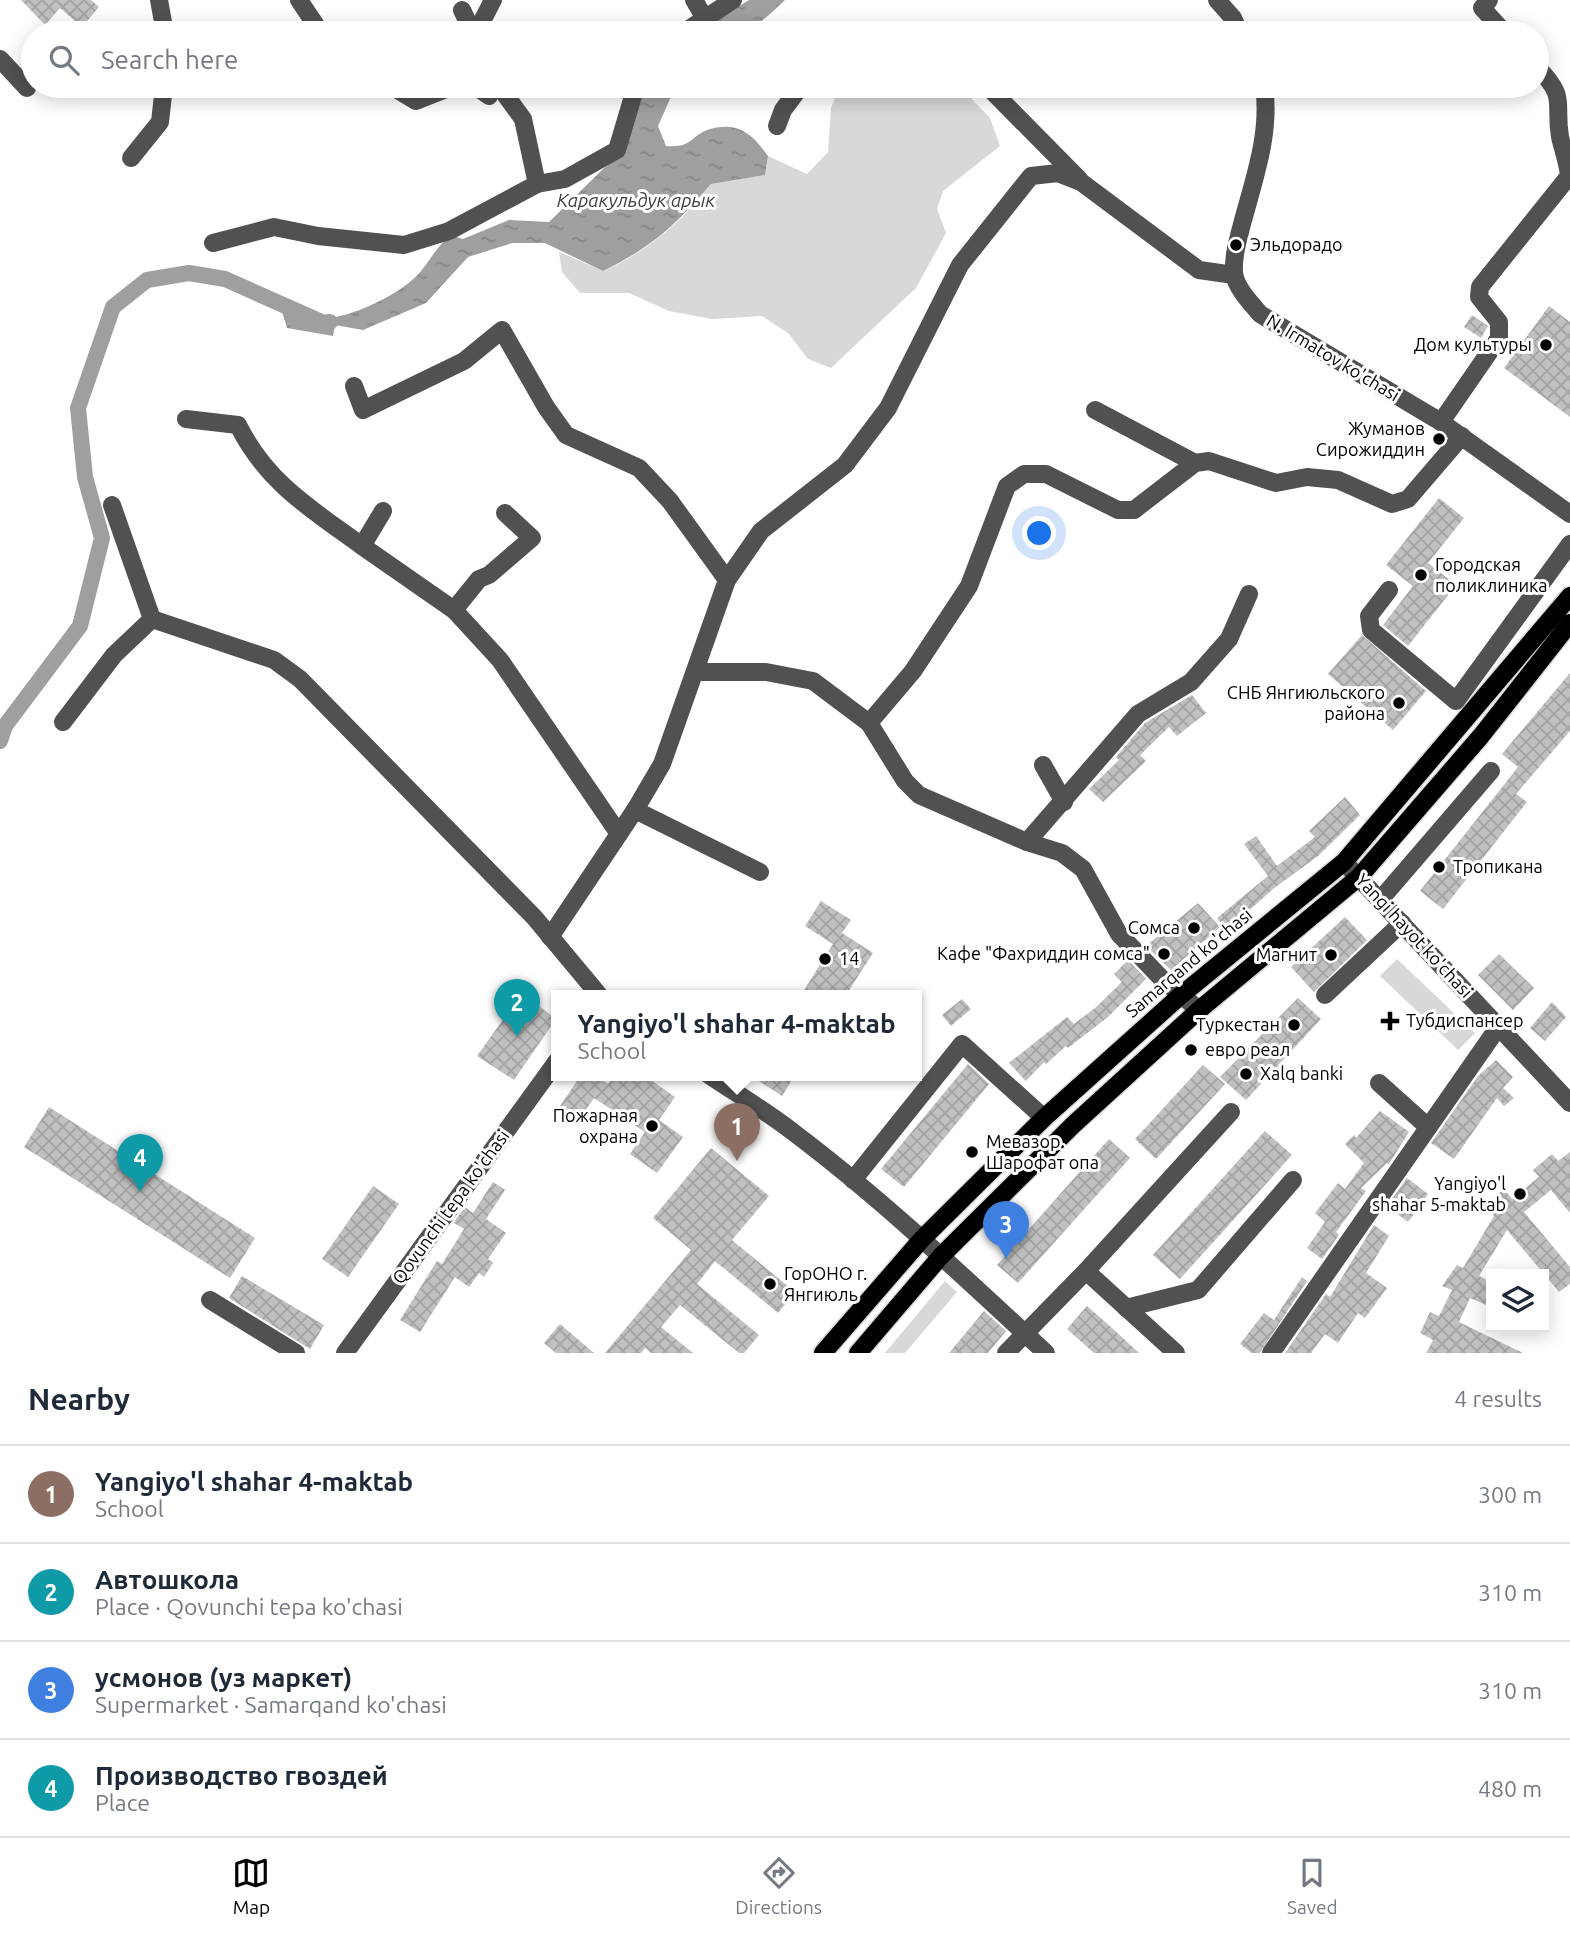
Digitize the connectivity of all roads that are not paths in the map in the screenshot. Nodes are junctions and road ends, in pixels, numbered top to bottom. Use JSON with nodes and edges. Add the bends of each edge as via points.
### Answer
{"nodes":[{"id":1,"x":159,"y":0,"type":"edge"},
{"id":2,"x":299,"y":0,"type":"edge"},
{"id":3,"x":493,"y":0,"type":"edge"},
{"id":4,"x":694,"y":0,"type":"edge"},
{"id":5,"x":733,"y":0,"type":"edge"},
{"id":6,"x":1217,"y":0,"type":"edge"},
{"id":7,"x":1489,"y":0,"type":"edge"},
{"id":8,"x":462,"y":10,"type":"dead end"},
{"id":9,"x":704,"y":17,"type":"junction"},
{"id":10,"x":162,"y":21,"type":"edge"},
{"id":11,"x":313,"y":21,"type":"edge"},
{"id":12,"x":468,"y":21,"type":"edge"},
{"id":13,"x":482,"y":21,"type":"edge"},
{"id":14,"x":699,"y":21,"type":"edge"},
{"id":15,"x":1234,"y":21,"type":"edge"},
{"id":16,"x":1494,"y":21,"type":"edge"},
{"id":17,"x":0,"y":59,"type":"edge"},
{"id":18,"x":21,"y":82,"type":"edge"},
{"id":19,"x":1549,"y":83,"type":"edge"},
{"id":20,"x":163,"y":98,"type":"edge"},
{"id":21,"x":499,"y":98,"type":"edge"},
{"id":22,"x":632,"y":98,"type":"edge"},
{"id":23,"x":792,"y":98,"type":"edge"},
{"id":24,"x":1000,"y":98,"type":"edge"},
{"id":25,"x":1266,"y":98,"type":"edge"},
{"id":26,"x":777,"y":126,"type":"dead end"},
{"id":27,"x":131,"y":158,"type":"dead end"},
{"id":28,"x":1081,"y":182,"type":"junction"},
{"id":29,"x":537,"y":184,"type":"junction"},
{"id":30,"x":213,"y":243,"type":"dead end"},
{"id":31,"x":1234,"y":275,"type":"junction"},
{"id":32,"x":354,"y":386,"type":"dead end"},
{"id":33,"x":1095,"y":410,"type":"dead end"},
{"id":34,"x":186,"y":419,"type":"dead end"},
{"id":35,"x":1441,"y":422,"type":"junction"},
{"id":36,"x":1462,"y":436,"type":"junction"},
{"id":37,"x":1195,"y":463,"type":"junction"},
{"id":38,"x":112,"y":505,"type":"dead end"},
{"id":39,"x":383,"y":512,"type":"dead end"},
{"id":40,"x":505,"y":513,"type":"dead end"},
{"id":41,"x":1570,"y":514,"type":"edge"},
{"id":42,"x":1570,"y":544,"type":"edge"},
{"id":43,"x":362,"y":546,"type":"junction"},
{"id":44,"x":727,"y":580,"type":"junction"},
{"id":45,"x":1389,"y":590,"type":"dead end"},
{"id":46,"x":1249,"y":594,"type":"dead end"},
{"id":47,"x":1570,"y":596,"type":"edge"},
{"id":48,"x":454,"y":610,"type":"junction"},
{"id":49,"x":152,"y":620,"type":"junction"},
{"id":50,"x":1570,"y":622,"type":"edge"},
{"id":51,"x":696,"y":672,"type":"junction"},
{"id":52,"x":63,"y":722,"type":"dead end"},
{"id":53,"x":869,"y":723,"type":"junction"},
{"id":54,"x":1043,"y":765,"type":"dead end"},
{"id":55,"x":1490,"y":771,"type":"dead end"},
{"id":56,"x":1064,"y":802,"type":"junction"},
{"id":57,"x":635,"y":810,"type":"junction"},
{"id":58,"x":619,"y":834,"type":"junction"},
{"id":59,"x":1027,"y":842,"type":"junction"},
{"id":60,"x":1344,"y":862,"type":"junction"},
{"id":61,"x":760,"y":872,"type":"dead end"},
{"id":62,"x":1359,"y":877,"type":"junction"},
{"id":63,"x":1380,"y":900,"type":"junction"},
{"id":64,"x":1402,"y":923,"type":"junction"},
{"id":65,"x":550,"y":937,"type":"junction"},
{"id":66,"x":595,"y":990,"type":"edge"},
{"id":67,"x":1325,"y":995,"type":"dead end"},
{"id":68,"x":1180,"y":996,"type":"junction"},
{"id":69,"x":1199,"y":1010,"type":"junction"},
{"id":70,"x":1499,"y":1026,"type":"junction"},
{"id":71,"x":551,"y":1069,"type":"edge"},
{"id":72,"x":718,"y":1081,"type":"edge"},
{"id":73,"x":1379,"y":1083,"type":"dead end"},
{"id":74,"x":1570,"y":1103,"type":"edge"},
{"id":75,"x":1231,"y":1112,"type":"dead end"},
{"id":76,"x":1044,"y":1118,"type":"junction"},
{"id":77,"x":1428,"y":1127,"type":"junction"},
{"id":78,"x":853,"y":1180,"type":"junction"},
{"id":79,"x":1293,"y":1180,"type":"dead end"},
{"id":80,"x":922,"y":1240,"type":"junction"},
{"id":81,"x":942,"y":1256,"type":"junction"},
{"id":82,"x":1086,"y":1271,"type":"junction"},
{"id":83,"x":210,"y":1300,"type":"dead end"},
{"id":84,"x":1126,"y":1308,"type":"junction"},
{"id":85,"x":1024,"y":1332,"type":"junction"},
{"id":86,"x":296,"y":1353,"type":"edge"},
{"id":87,"x":345,"y":1353,"type":"edge"},
{"id":88,"x":822,"y":1353,"type":"edge"},
{"id":89,"x":858,"y":1353,"type":"edge"},
{"id":90,"x":1006,"y":1353,"type":"edge"},
{"id":91,"x":1046,"y":1353,"type":"edge"},
{"id":92,"x":1176,"y":1353,"type":"edge"},
{"id":93,"x":1270,"y":1353,"type":"edge"}],
"edges":[{"from":1,"to":10,"type":"street"},
{"from":2,"to":11,"type":"street"},
{"from":3,"to":13,"type":"street"},
{"from":4,"to":9,"type":"street"},
{"from":5,"to":9,"type":"street"},
{"from":6,"to":15,"type":"street"},
{"from":7,"to":16,"type":"street","via":[[1482,8]]},
{"from":8,"to":12,"type":"street"},
{"from":9,"to":14,"type":"street"},
{"from":17,"to":18,"type":"street"},
{"from":19,"to":35,"type":"street","via":[[1561,110],[1560,133],[1569,176],[1480,287],[1479,297],[1499,322],[1499,338]]},
{"from":20,"to":27,"type":"street","via":[[160,122]]},
{"from":21,"to":29,"type":"street","via":[[523,118]]},
{"from":22,"to":29,"type":"street","via":[[617,150],[565,179]]},
{"from":23,"to":26,"type":"street"},
{"from":24,"to":28,"type":"street"},
{"from":25,"to":31,"type":"street","via":[[1264,138],[1235,254]]},
{"from":28,"to":31,"type":"street","via":[[1199,270]]},
{"from":28,"to":44,"type":"street","via":[[1058,173],[1031,176],[960,265],[888,408],[845,465],[761,531]]},
{"from":29,"to":30,"type":"street","via":[[449,231],[404,245],[274,227]]},
{"from":31,"to":35,"type":"street","name":"N. Irmatov ko'chasi","via":[[1260,314]]},
{"from":32,"to":44,"type":"street","via":[[363,410],[464,361],[502,330],[566,435],[639,468],[670,501]]},
{"from":33,"to":37,"type":"street"},
{"from":34,"to":43,"type":"street","via":[[238,425],[250,449],[284,490]]},
{"from":35,"to":36,"type":"street","name":"N. Irmatov ko'chasi"},
{"from":36,"to":37,"type":"street","via":[[1408,499],[1392,503],[1338,480],[1307,477],[1276,483],[1209,461]]},
{"from":36,"to":41,"type":"street","name":"N. Irmatov ko'chasi"},
{"from":37,"to":53,"type":"street","via":[[1134,510],[1118,510],[1046,474],[1024,474],[1007,486],[969,586],[913,671]]},
{"from":38,"to":49,"type":"street"},
{"from":39,"to":43,"type":"street"},
{"from":40,"to":48,"type":"street","via":[[532,538],[479,579]]},
{"from":42,"to":45,"type":"street","via":[[1456,701],[1371,631],[1369,616]]},
{"from":43,"to":48,"type":"street"},
{"from":44,"to":51,"type":"street"},
{"from":46,"to":56,"type":"street","via":[[1229,639],[1199,674],[1138,714]]},
{"from":47,"to":60,"type":"main road","name":"Samarqand ko'chasi"},
{"from":48,"to":58,"type":"street","via":[[500,660]]},
{"from":49,"to":52,"type":"street","via":[[114,655]]},
{"from":49,"to":65,"type":"street","via":[[274,660],[300,679]]},
{"from":50,"to":62,"type":"main road","via":[[1481,736]]},
{"from":51,"to":53,"type":"street","via":[[795,675],[813,681]]},
{"from":51,"to":57,"type":"street","via":[[662,764]]},
{"from":53,"to":59,"type":"street","via":[[905,781],[919,795]]},
{"from":54,"to":56,"type":"street"},
{"from":55,"to":63,"type":"street"},
{"from":56,"to":59,"type":"street"},
{"from":57,"to":58,"type":"street"},
{"from":57,"to":61,"type":"street"},
{"from":58,"to":65,"type":"street"},
{"from":59,"to":68,"type":"street","via":[[1062,853],[1083,869],[1119,934]]},
{"from":60,"to":62,"type":"street","name":"Yangi hayot ko'chasi"},
{"from":60,"to":68,"type":"main road","name":"Samarqand ko'chasi"},
{"from":62,"to":63,"type":"street","name":"Yangi hayot ko'chasi"},
{"from":62,"to":69,"type":"main road"},
{"from":63,"to":64,"type":"street","name":"Yangi hayot ko'chasi"},
{"from":64,"to":67,"type":"street"},
{"from":64,"to":70,"type":"street","name":"Yangi hayot ko'chasi"},
{"from":65,"to":66,"type":"street"},
{"from":68,"to":69,"type":"street"},
{"from":68,"to":76,"type":"main road","name":"Samarqand ko'chasi"},
{"from":69,"to":81,"type":"main road","via":[[1073,1125]]},
{"from":70,"to":74,"type":"street","name":"Yangi hayot ko'chasi"},
{"from":70,"to":77,"type":"street"},
{"from":71,"to":87,"type":"street","name":"Qovunchi tepa ko'chasi"},
{"from":72,"to":78,"type":"street"},
{"from":73,"to":77,"type":"street"},
{"from":75,"to":82,"type":"street"},
{"from":76,"to":78,"type":"street","via":[[962,1044]]},
{"from":76,"to":80,"type":"main road","name":"Samarqand ko'chasi"},
{"from":77,"to":93,"type":"street"},
{"from":78,"to":80,"type":"street"},
{"from":79,"to":84,"type":"street","via":[[1198,1290]]},
{"from":80,"to":81,"type":"street"},
{"from":80,"to":88,"type":"main road","name":"Samarqand ko'chasi"},
{"from":81,"to":85,"type":"street"},
{"from":81,"to":89,"type":"main road"},
{"from":82,"to":84,"type":"street"},
{"from":82,"to":85,"type":"street"},
{"from":83,"to":86,"type":"street"},
{"from":84,"to":92,"type":"street"},
{"from":85,"to":90,"type":"street"},
{"from":85,"to":91,"type":"street"}]}
